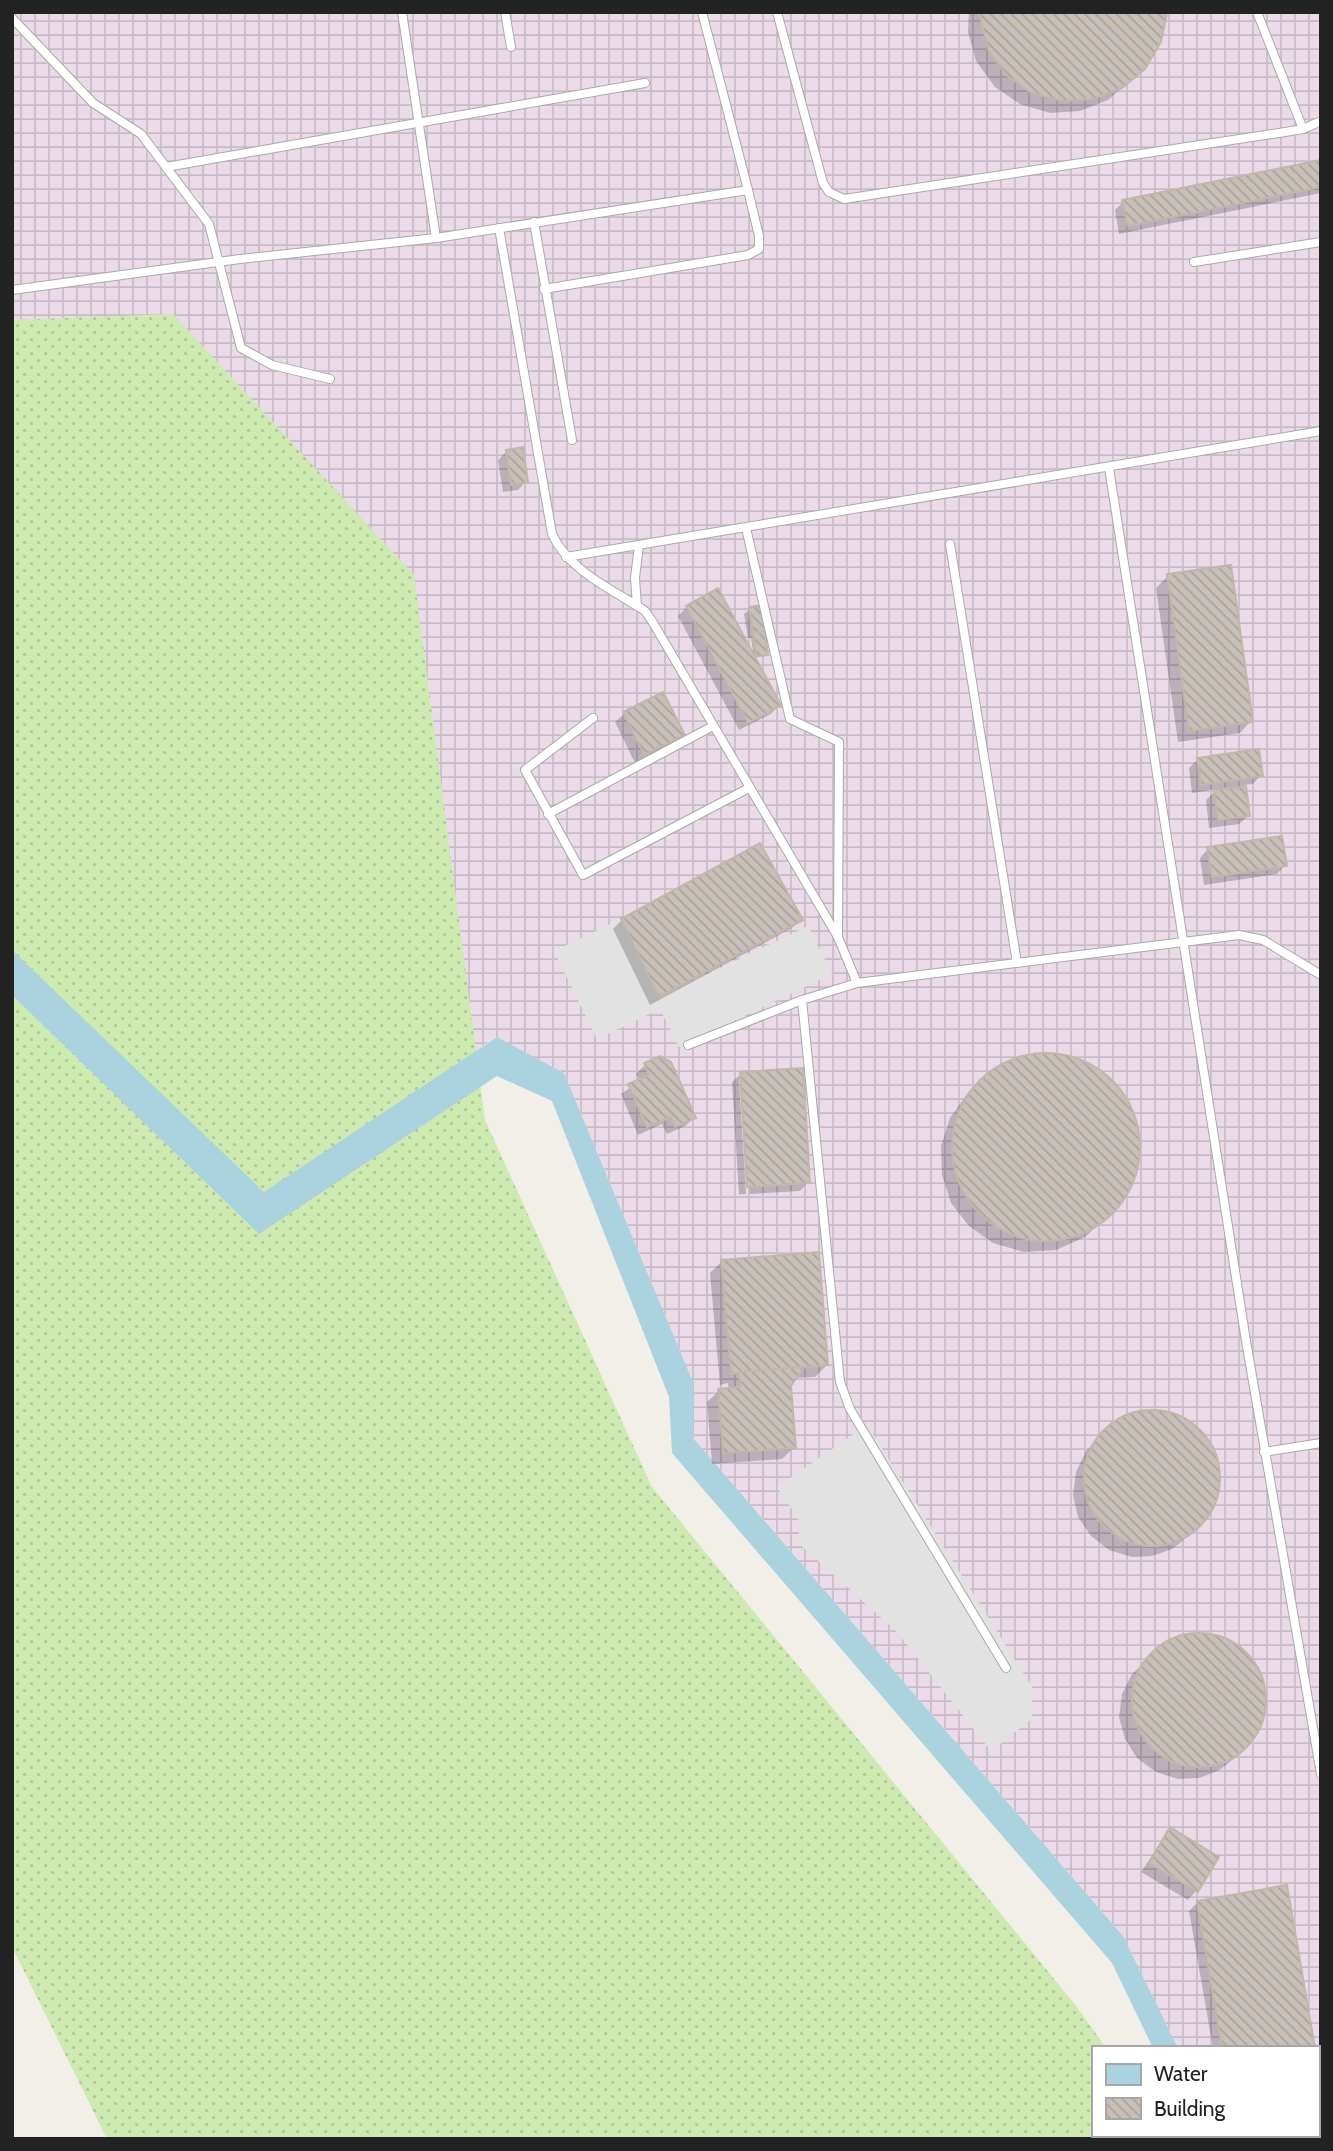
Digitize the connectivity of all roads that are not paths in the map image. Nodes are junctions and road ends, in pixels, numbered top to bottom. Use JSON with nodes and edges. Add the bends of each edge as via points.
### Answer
{"nodes":[{"id":1,"x":402,"y":12,"type":"edge"},
{"id":2,"x":505,"y":12,"type":"edge"},
{"id":3,"x":702,"y":12,"type":"edge"},
{"id":4,"x":777,"y":12,"type":"edge"},
{"id":5,"x":1257,"y":12,"type":"edge"},
{"id":6,"x":12,"y":18,"type":"edge"},
{"id":7,"x":511,"y":47,"type":"dead end"},
{"id":8,"x":645,"y":83,"type":"dead end"},
{"id":9,"x":1321,"y":121,"type":"edge"},
{"id":10,"x":419,"y":122,"type":"junction"},
{"id":11,"x":1303,"y":129,"type":"junction"},
{"id":12,"x":166,"y":167,"type":"junction"},
{"id":13,"x":748,"y":190,"type":"junction"},
{"id":14,"x":534,"y":222,"type":"junction"},
{"id":15,"x":499,"y":228,"type":"junction"},
{"id":16,"x":436,"y":238,"type":"junction"},
{"id":17,"x":1321,"y":242,"type":"edge"},
{"id":18,"x":1194,"y":262,"type":"dead end"},
{"id":19,"x":221,"y":263,"type":"junction"},
{"id":20,"x":544,"y":289,"type":"junction"},
{"id":21,"x":12,"y":290,"type":"edge"},
{"id":22,"x":330,"y":379,"type":"dead end"},
{"id":23,"x":1321,"y":431,"type":"edge"},
{"id":24,"x":572,"y":440,"type":"dead end"},
{"id":25,"x":1109,"y":468,"type":"junction"},
{"id":26,"x":747,"y":528,"type":"junction"},
{"id":27,"x":950,"y":544,"type":"dead end"},
{"id":28,"x":639,"y":545,"type":"junction"},
{"id":29,"x":566,"y":557,"type":"junction"},
{"id":30,"x":637,"y":606,"type":"junction"},
{"id":31,"x":593,"y":718,"type":"dead end"},
{"id":32,"x":713,"y":726,"type":"junction"},
{"id":33,"x":749,"y":788,"type":"junction"},
{"id":34,"x":548,"y":814,"type":"junction"},
{"id":35,"x":838,"y":937,"type":"junction"},
{"id":36,"x":1186,"y":943,"type":"junction"},
{"id":37,"x":1017,"y":964,"type":"junction"},
{"id":38,"x":1321,"y":975,"type":"edge"},
{"id":39,"x":857,"y":983,"type":"junction"},
{"id":40,"x":802,"y":1000,"type":"junction"},
{"id":41,"x":688,"y":1045,"type":"dead end"},
{"id":42,"x":1321,"y":1443,"type":"edge"},
{"id":43,"x":1264,"y":1452,"type":"junction"},
{"id":44,"x":1006,"y":1668,"type":"dead end"},
{"id":45,"x":1321,"y":1774,"type":"edge"}],
"edges":[{"from":1,"to":10,"type":"lane"},
{"from":2,"to":7,"type":"lane"},
{"from":3,"to":13,"type":"lane"},
{"from":4,"to":11,"type":"lane","via":[[823,184],[844,199]]},
{"from":5,"to":11,"type":"lane"},
{"from":6,"to":12,"type":"lane","via":[[93,103],[141,134]]},
{"from":8,"to":10,"type":"lane"},
{"from":9,"to":11,"type":"lane"},
{"from":10,"to":12,"type":"lane"},
{"from":10,"to":16,"type":"lane"},
{"from":12,"to":19,"type":"lane","via":[[209,224]]},
{"from":13,"to":14,"type":"lane"},
{"from":13,"to":20,"type":"lane","via":[[759,236],[759,249],[748,255]]},
{"from":14,"to":15,"type":"lane"},
{"from":14,"to":20,"type":"lane"},
{"from":15,"to":16,"type":"lane"},
{"from":15,"to":29,"type":"lane","via":[[552,534]]},
{"from":16,"to":19,"type":"lane"},
{"from":17,"to":18,"type":"lane"},
{"from":19,"to":21,"type":"lane"},
{"from":19,"to":22,"type":"lane","via":[[241,348],[272,365]]},
{"from":20,"to":24,"type":"lane"},
{"from":23,"to":25,"type":"lane"},
{"from":25,"to":26,"type":"lane"},
{"from":25,"to":36,"type":"lane"},
{"from":26,"to":28,"type":"lane"},
{"from":26,"to":35,"type":"lane","via":[[790,719],[839,742]]},
{"from":27,"to":37,"type":"lane"},
{"from":28,"to":29,"type":"lane"},
{"from":28,"to":30,"type":"lane"},
{"from":29,"to":30,"type":"lane"},
{"from":30,"to":32,"type":"lane","via":[[652,621]]},
{"from":31,"to":34,"type":"lane","via":[[525,770]]},
{"from":32,"to":33,"type":"lane"},
{"from":32,"to":34,"type":"lane"},
{"from":33,"to":34,"type":"lane","via":[[583,875]]},
{"from":33,"to":35,"type":"lane"},
{"from":35,"to":39,"type":"lane"},
{"from":36,"to":37,"type":"lane"},
{"from":36,"to":38,"type":"lane","via":[[1252,936]]},
{"from":36,"to":43,"type":"lane"},
{"from":37,"to":39,"type":"lane"},
{"from":39,"to":40,"type":"lane"},
{"from":40,"to":41,"type":"lane"},
{"from":40,"to":44,"type":"lane","via":[[840,1382],[850,1409]]},
{"from":42,"to":43,"type":"lane"},
{"from":43,"to":45,"type":"lane"}]}
